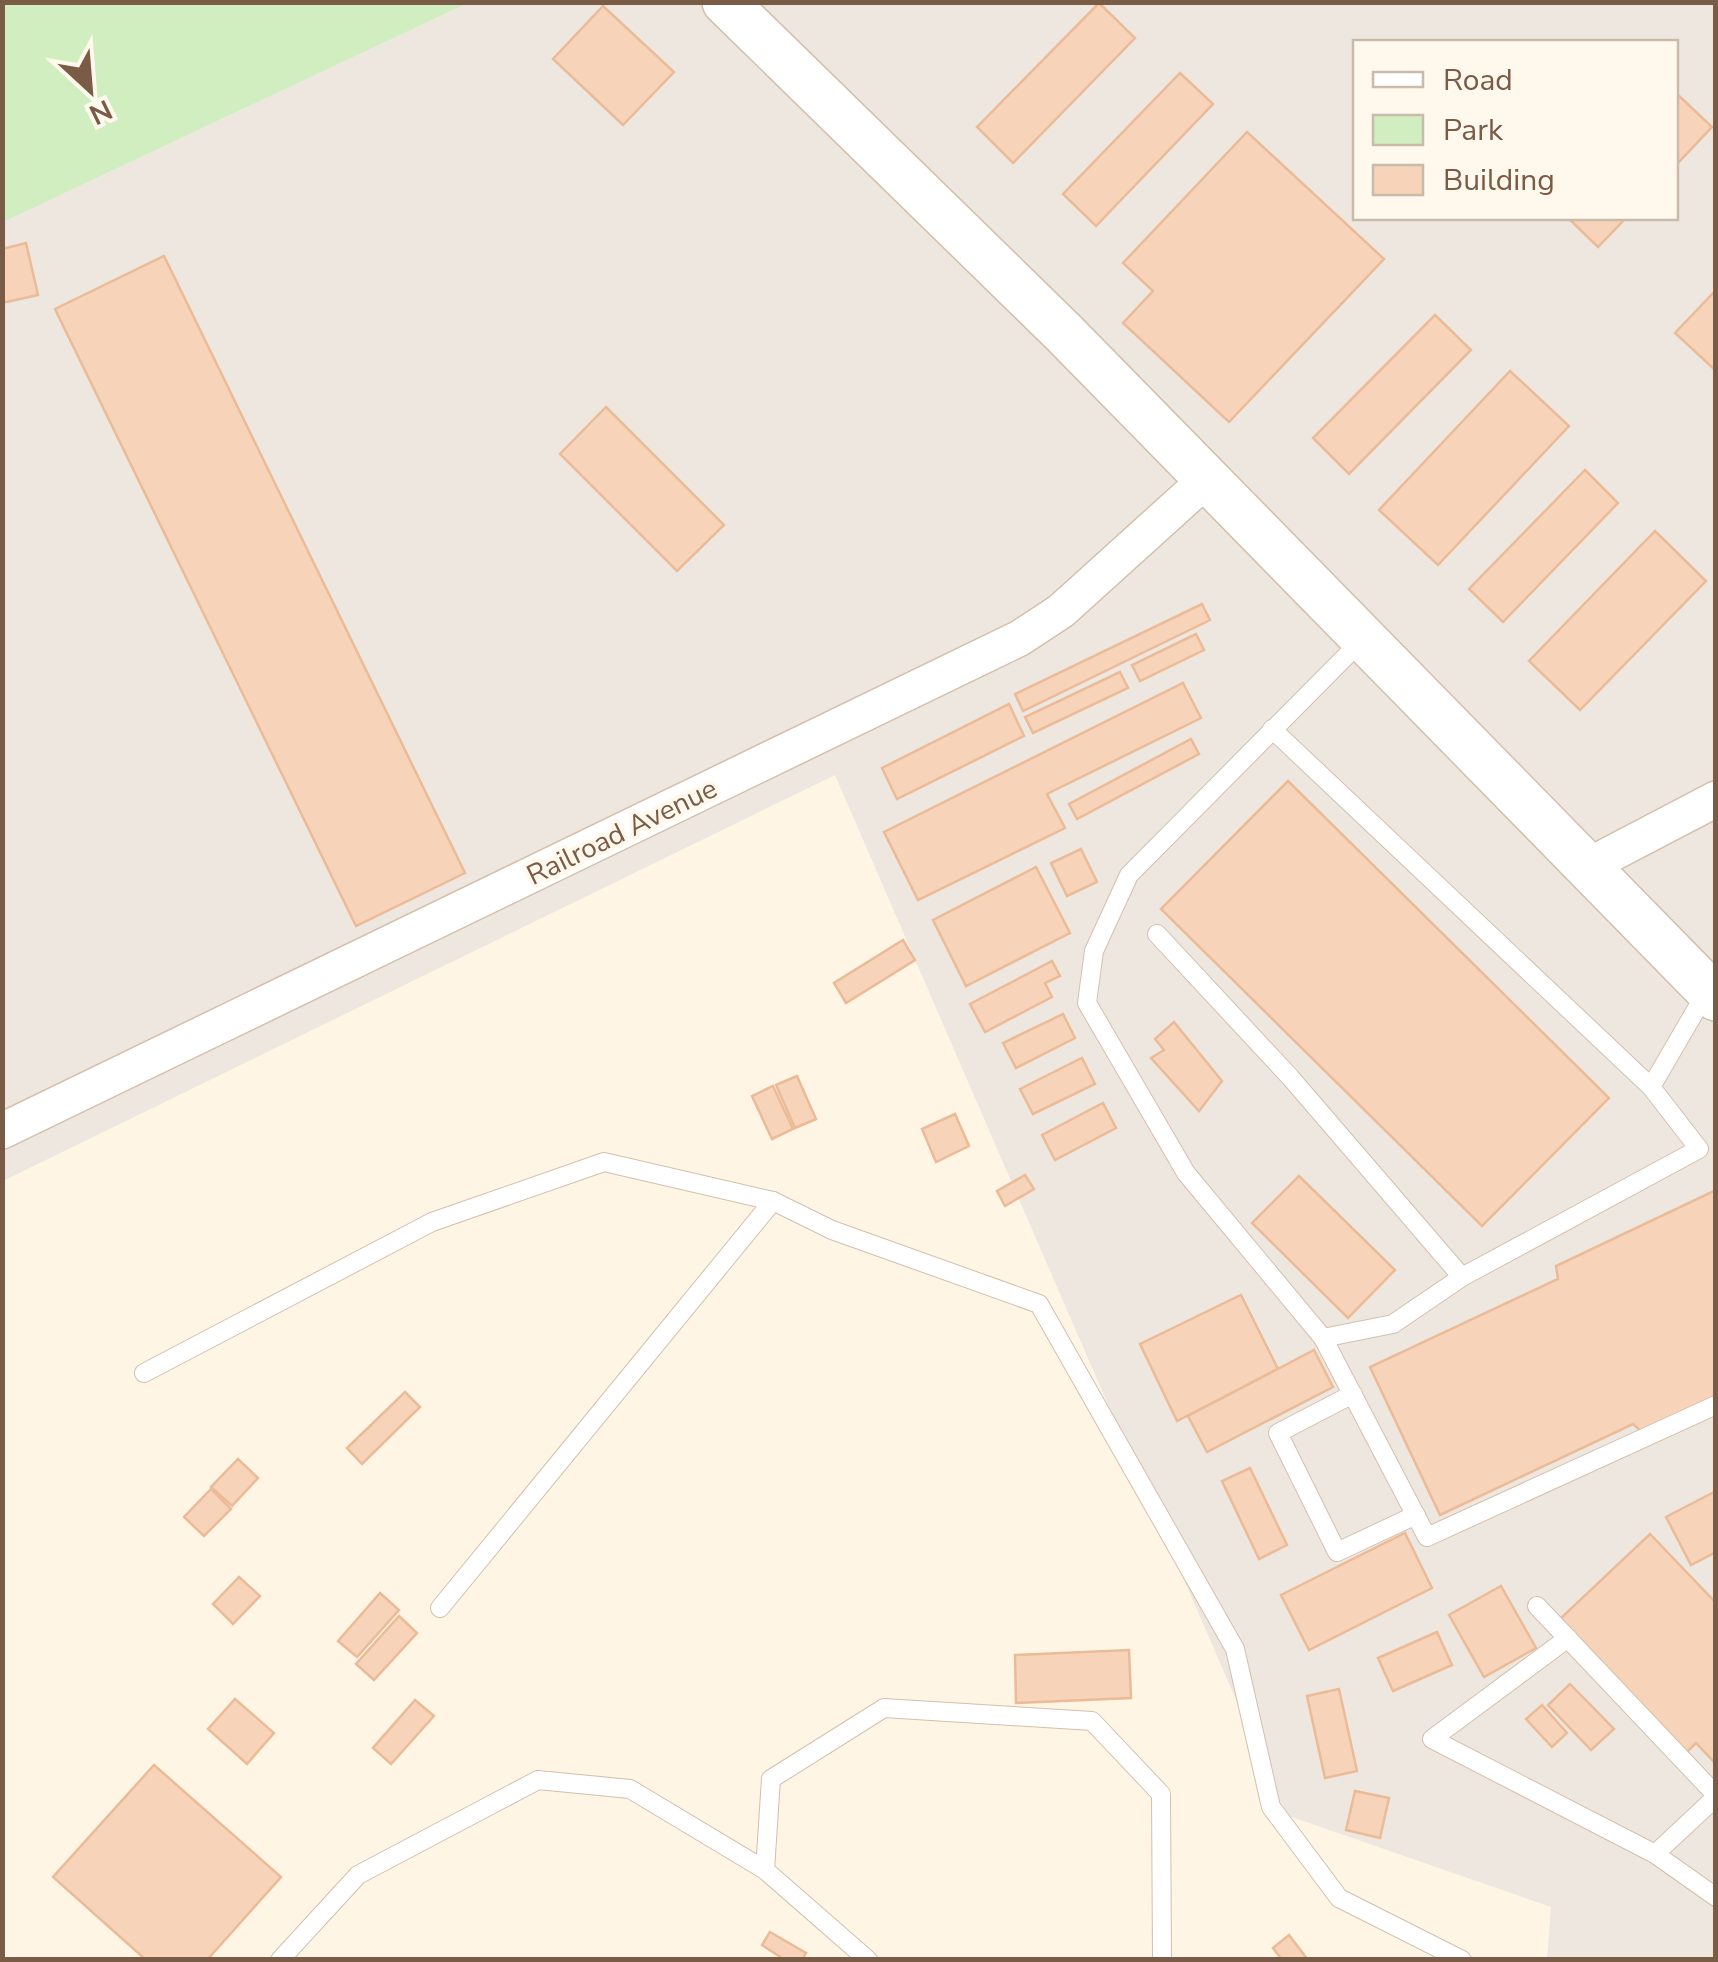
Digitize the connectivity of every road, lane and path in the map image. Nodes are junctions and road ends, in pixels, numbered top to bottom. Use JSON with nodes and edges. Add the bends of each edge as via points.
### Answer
{"nodes":[{"id":1,"x":725,"y":2,"type":"edge"},
{"id":2,"x":1207,"y":479,"type":"junction"},
{"id":3,"x":1364,"y":638,"type":"junction"},
{"id":4,"x":1272,"y":729,"type":"junction"},
{"id":5,"x":1716,"y":799,"type":"edge"},
{"id":6,"x":1588,"y":866,"type":"junction"},
{"id":7,"x":1157,"y":934,"type":"dead end"},
{"id":8,"x":1712,"y":994,"type":"edge"},
{"id":9,"x":1651,"y":1087,"type":"junction"},
{"id":10,"x":2,"y":1131,"type":"edge"},
{"id":11,"x":1707,"y":1149,"type":"edge"},
{"id":12,"x":773,"y":1201,"type":"junction"},
{"id":13,"x":1462,"y":1278,"type":"junction"},
{"id":14,"x":1324,"y":1338,"type":"junction"},
{"id":15,"x":144,"y":1373,"type":"dead end"},
{"id":16,"x":1353,"y":1394,"type":"junction"},
{"id":17,"x":1716,"y":1404,"type":"edge"},
{"id":18,"x":1416,"y":1514,"type":"junction"},
{"id":19,"x":1538,"y":1606,"type":"dead end"},
{"id":20,"x":440,"y":1608,"type":"dead end"},
{"id":21,"x":1568,"y":1638,"type":"junction"},
{"id":22,"x":1714,"y":1801,"type":"edge"},
{"id":23,"x":1656,"y":1854,"type":"junction"},
{"id":24,"x":765,"y":1870,"type":"junction"},
{"id":25,"x":1716,"y":1897,"type":"edge"},
{"id":26,"x":280,"y":1960,"type":"edge"},
{"id":27,"x":868,"y":1960,"type":"edge"},
{"id":28,"x":1162,"y":1960,"type":"edge"},
{"id":29,"x":1462,"y":1960,"type":"edge"}],
"edges":[{"from":1,"to":2,"type":"street"},
{"from":2,"to":3,"type":"street"},
{"from":2,"to":10,"type":"street","name":"Railroad Avenue","via":[[1061,612],[1020,638]]},
{"from":3,"to":4,"type":"lane"},
{"from":3,"to":6,"type":"street"},
{"from":4,"to":9,"type":"lane"},
{"from":4,"to":14,"type":"lane","via":[[1129,875],[1094,951],[1086,1003],[1186,1172]]},
{"from":5,"to":6,"type":"street"},
{"from":6,"to":8,"type":"street"},
{"from":7,"to":13,"type":"lane"},
{"from":8,"to":9,"type":"lane"},
{"from":9,"to":11,"type":"lane"},
{"from":11,"to":13,"type":"lane"},
{"from":12,"to":15,"type":"lane","via":[[604,1162],[432,1222]]},
{"from":12,"to":20,"type":"lane"},
{"from":12,"to":29,"type":"lane","via":[[832,1230],[1039,1304],[1235,1649],[1271,1807],[1340,1898]]},
{"from":13,"to":14,"type":"lane","via":[[1393,1324]]},
{"from":14,"to":16,"type":"lane"},
{"from":16,"to":18,"type":"lane"},
{"from":16,"to":18,"type":"lane","via":[[1278,1433],[1337,1552]]},
{"from":17,"to":18,"type":"lane","via":[[1427,1537]]},
{"from":19,"to":21,"type":"lane"},
{"from":21,"to":22,"type":"lane"},
{"from":21,"to":23,"type":"lane","via":[[1432,1739]]},
{"from":22,"to":23,"type":"lane"},
{"from":23,"to":25,"type":"lane"},
{"from":24,"to":26,"type":"lane","via":[[630,1789],[538,1780],[358,1876]]},
{"from":24,"to":27,"type":"lane"},
{"from":24,"to":28,"type":"lane","via":[[771,1779],[884,1708],[1092,1722],[1162,1794]]}]}
